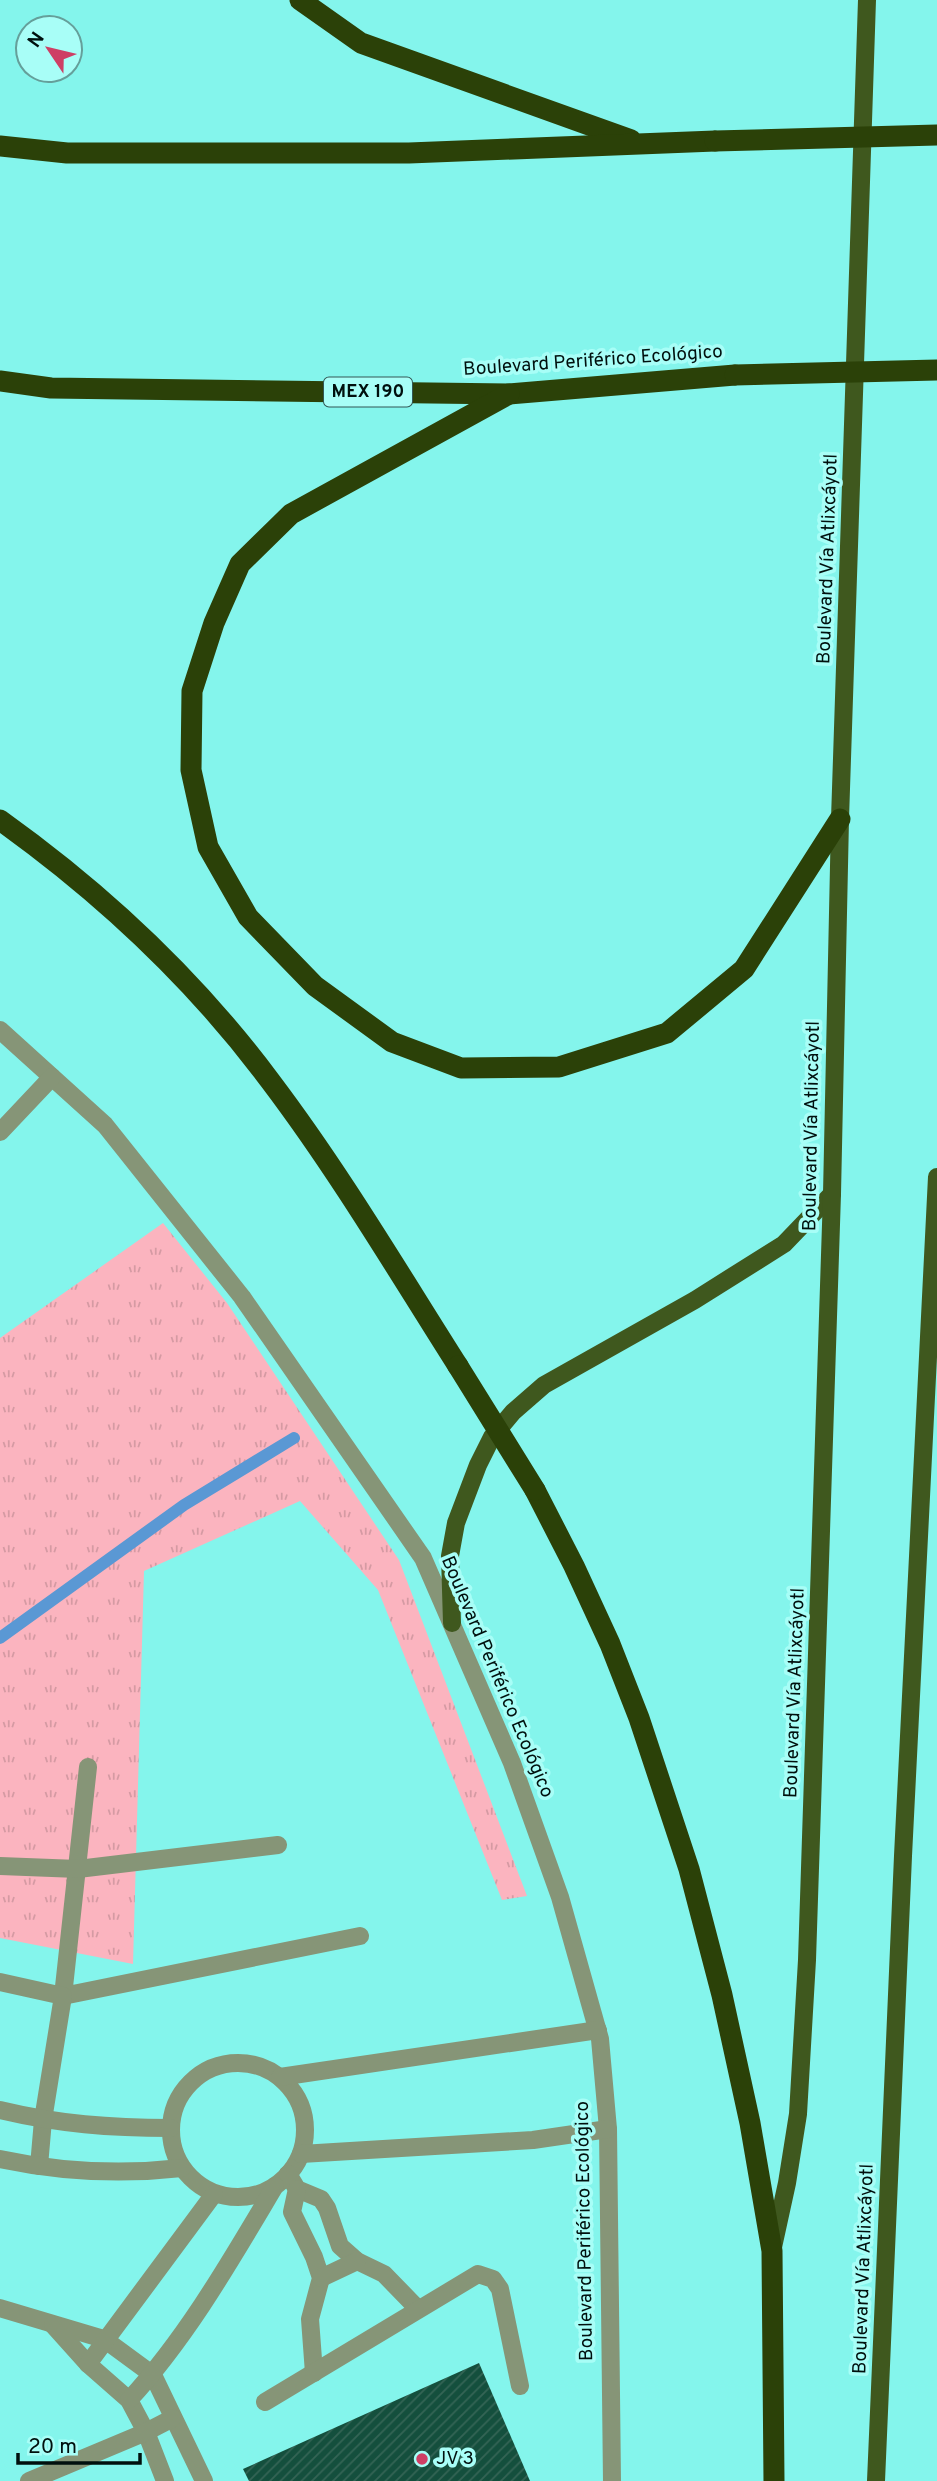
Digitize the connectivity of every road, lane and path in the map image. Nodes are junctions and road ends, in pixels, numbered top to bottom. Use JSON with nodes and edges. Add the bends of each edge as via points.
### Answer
{"nodes":[{"id":1,"x":300,"y":0,"type":"edge"},
{"id":2,"x":867,"y":0,"type":"edge"},
{"id":3,"x":937,"y":135,"type":"edge"},
{"id":4,"x":643,"y":144,"type":"junction"},
{"id":5,"x":0,"y":146,"type":"edge"},
{"id":6,"x":937,"y":370,"type":"edge"},
{"id":7,"x":0,"y":381,"type":"edge"},
{"id":8,"x":509,"y":394,"type":"junction"},
{"id":9,"x":840,"y":819,"type":"junction"},
{"id":10,"x":0,"y":820,"type":"edge"},
{"id":11,"x":0,"y":1030,"type":"edge"},
{"id":12,"x":52,"y":1077,"type":"junction"},
{"id":13,"x":0,"y":1132,"type":"edge"},
{"id":14,"x":937,"y":1177,"type":"edge"},
{"id":15,"x":832,"y":1194,"type":"junction"},
{"id":16,"x":452,"y":1623,"type":"junction"},
{"id":17,"x":88,"y":1767,"type":"dead end"},
{"id":18,"x":278,"y":1845,"type":"dead end"},
{"id":19,"x":0,"y":1866,"type":"edge"},
{"id":20,"x":78,"y":1869,"type":"junction"},
{"id":21,"x":360,"y":1936,"type":"dead end"},
{"id":22,"x":0,"y":1982,"type":"edge"},
{"id":23,"x":63,"y":1996,"type":"junction"},
{"id":24,"x":598,"y":2030,"type":"junction"},
{"id":25,"x":279,"y":2077,"type":"junction"},
{"id":26,"x":0,"y":2110,"type":"edge"},
{"id":27,"x":43,"y":2120,"type":"junction"},
{"id":28,"x":171,"y":2128,"type":"junction"},
{"id":29,"x":608,"y":2129,"type":"junction"},
{"id":30,"x":301,"y":2154,"type":"junction"},
{"id":31,"x":0,"y":2160,"type":"edge"},
{"id":32,"x":39,"y":2166,"type":"junction"},
{"id":33,"x":182,"y":2168,"type":"junction"},
{"id":34,"x":287,"y":2183,"type":"junction"},
{"id":35,"x":215,"y":2194,"type":"junction"},
{"id":36,"x":772,"y":2251,"type":"junction"},
{"id":37,"x":357,"y":2261,"type":"junction"},
{"id":38,"x":321,"y":2278,"type":"junction"},
{"id":39,"x":0,"y":2308,"type":"edge"},
{"id":40,"x":418,"y":2309,"type":"junction"},
{"id":41,"x":52,"y":2324,"type":"junction"},
{"id":42,"x":104,"y":2339,"type":"junction"},
{"id":43,"x":88,"y":2364,"type":"junction"},
{"id":44,"x":314,"y":2373,"type":"junction"},
{"id":45,"x":153,"y":2375,"type":"junction"},
{"id":46,"x":520,"y":2386,"type":"dead end"},
{"id":47,"x":129,"y":2400,"type":"junction"},
{"id":48,"x":265,"y":2402,"type":"dead end"},
{"id":49,"x":173,"y":2418,"type":"junction"},
{"id":50,"x":146,"y":2432,"type":"junction"},
{"id":51,"x":29,"y":2481,"type":"edge"},
{"id":52,"x":165,"y":2481,"type":"edge"},
{"id":53,"x":204,"y":2481,"type":"edge"},
{"id":54,"x":612,"y":2481,"type":"edge"},
{"id":55,"x":774,"y":2481,"type":"edge"},
{"id":56,"x":876,"y":2481,"type":"edge"}],
"edges":[{"from":1,"to":4,"type":"highway","via":[[361,43]]},
{"from":2,"to":9,"type":"main road","name":"Boulevard Vía Atlixcáyotl"},
{"from":3,"to":4,"type":"highway","bridge":true},
{"from":4,"to":5,"type":"highway","via":[[409,153],[67,153]]},
{"from":6,"to":8,"type":"highway","name":"Boulevard Periférico Ecológico","number":"MEX 190","bridge":true,"via":[[735,375]]},
{"from":7,"to":8,"type":"highway","name":"Boulevard Periférico Ecológico","number":"MEX 190","via":[[51,388]]},
{"from":8,"to":9,"type":"highway","via":[[291,514],[240,564],[192,691],[191,770],[208,847],[248,917],[315,986],[392,1042],[461,1068],[559,1067],[667,1033],[744,969]]},
{"from":9,"to":15,"type":"main road","name":"Boulevard Vía Atlixcáyotl"},
{"from":10,"to":36,"type":"highway","bridge":true,"via":[[90,890],[150,945],[269,1079],[322,1153],[535,1490],[610,1644],[666,1793],[722,1995]]},
{"from":11,"to":12,"type":"street","name":"Boulevard Periférico Ecológico"},
{"from":12,"to":13,"type":"street"},
{"from":12,"to":16,"type":"street","name":"Boulevard Periférico Ecológico","via":[[105,1125],[242,1297],[423,1558]]},
{"from":14,"to":56,"type":"main road","name":"Boulevard Vía Atlixcáyotl"},
{"from":15,"to":16,"type":"main road","via":[[784,1244],[544,1385],[513,1412],[492,1437],[456,1523],[450,1556]]},
{"from":15,"to":36,"type":"main road","name":"Boulevard Vía Atlixcáyotl","via":[[802,2065],[798,2115]]},
{"from":16,"to":24,"type":"street","name":"Boulevard Periférico Ecológico","via":[[516,1775],[560,1897]]},
{"from":17,"to":20,"type":"street"},
{"from":18,"to":20,"type":"street"},
{"from":19,"to":20,"type":"street"},
{"from":20,"to":23,"type":"street"},
{"from":21,"to":23,"type":"street"},
{"from":22,"to":23,"type":"street"},
{"from":23,"to":27,"type":"street"},
{"from":24,"to":25,"type":"street"},
{"from":24,"to":29,"type":"street","name":"Boulevard Periférico Ecológico"},
{"from":25,"to":28,"type":"street","via":[[241,2064],[220,2066],[186,2089]]},
{"from":25,"to":30,"type":"street","via":[[294,2093],[302,2112]]},
{"from":26,"to":27,"type":"street"},
{"from":27,"to":28,"type":"street","via":[[113,2128]]},
{"from":27,"to":32,"type":"street"},
{"from":28,"to":33,"type":"street","via":[[173,2149]]},
{"from":29,"to":30,"type":"street","via":[[533,2140]]},
{"from":29,"to":54,"type":"street","name":"Boulevard Periférico Ecológico"},
{"from":30,"to":34,"type":"street"},
{"from":31,"to":32,"type":"street"},
{"from":32,"to":33,"type":"street","via":[[136,2173]]},
{"from":33,"to":35,"type":"street"},
{"from":34,"to":35,"type":"street","via":[[256,2195]]},
{"from":34,"to":37,"type":"street","via":[[320,2199],[340,2246]]},
{"from":34,"to":38,"type":"street","via":[[292,2212]]},
{"from":34,"to":45,"type":"street"},
{"from":35,"to":42,"type":"street"},
{"from":36,"to":55,"type":"highway"},
{"from":37,"to":38,"type":"street"},
{"from":37,"to":40,"type":"street","via":[[384,2274]]},
{"from":38,"to":44,"type":"street","via":[[310,2319]]},
{"from":39,"to":41,"type":"street"},
{"from":40,"to":44,"type":"street"},
{"from":40,"to":46,"type":"street","via":[[478,2274],[493,2279],[500,2290]]},
{"from":41,"to":42,"type":"street"},
{"from":41,"to":43,"type":"street"},
{"from":42,"to":43,"type":"street"},
{"from":42,"to":45,"type":"street"},
{"from":43,"to":47,"type":"street"},
{"from":44,"to":48,"type":"street"},
{"from":45,"to":47,"type":"street"},
{"from":45,"to":49,"type":"street"},
{"from":47,"to":50,"type":"street"},
{"from":49,"to":50,"type":"street"},
{"from":49,"to":53,"type":"street"},
{"from":50,"to":51,"type":"street"},
{"from":50,"to":52,"type":"street"}]}
